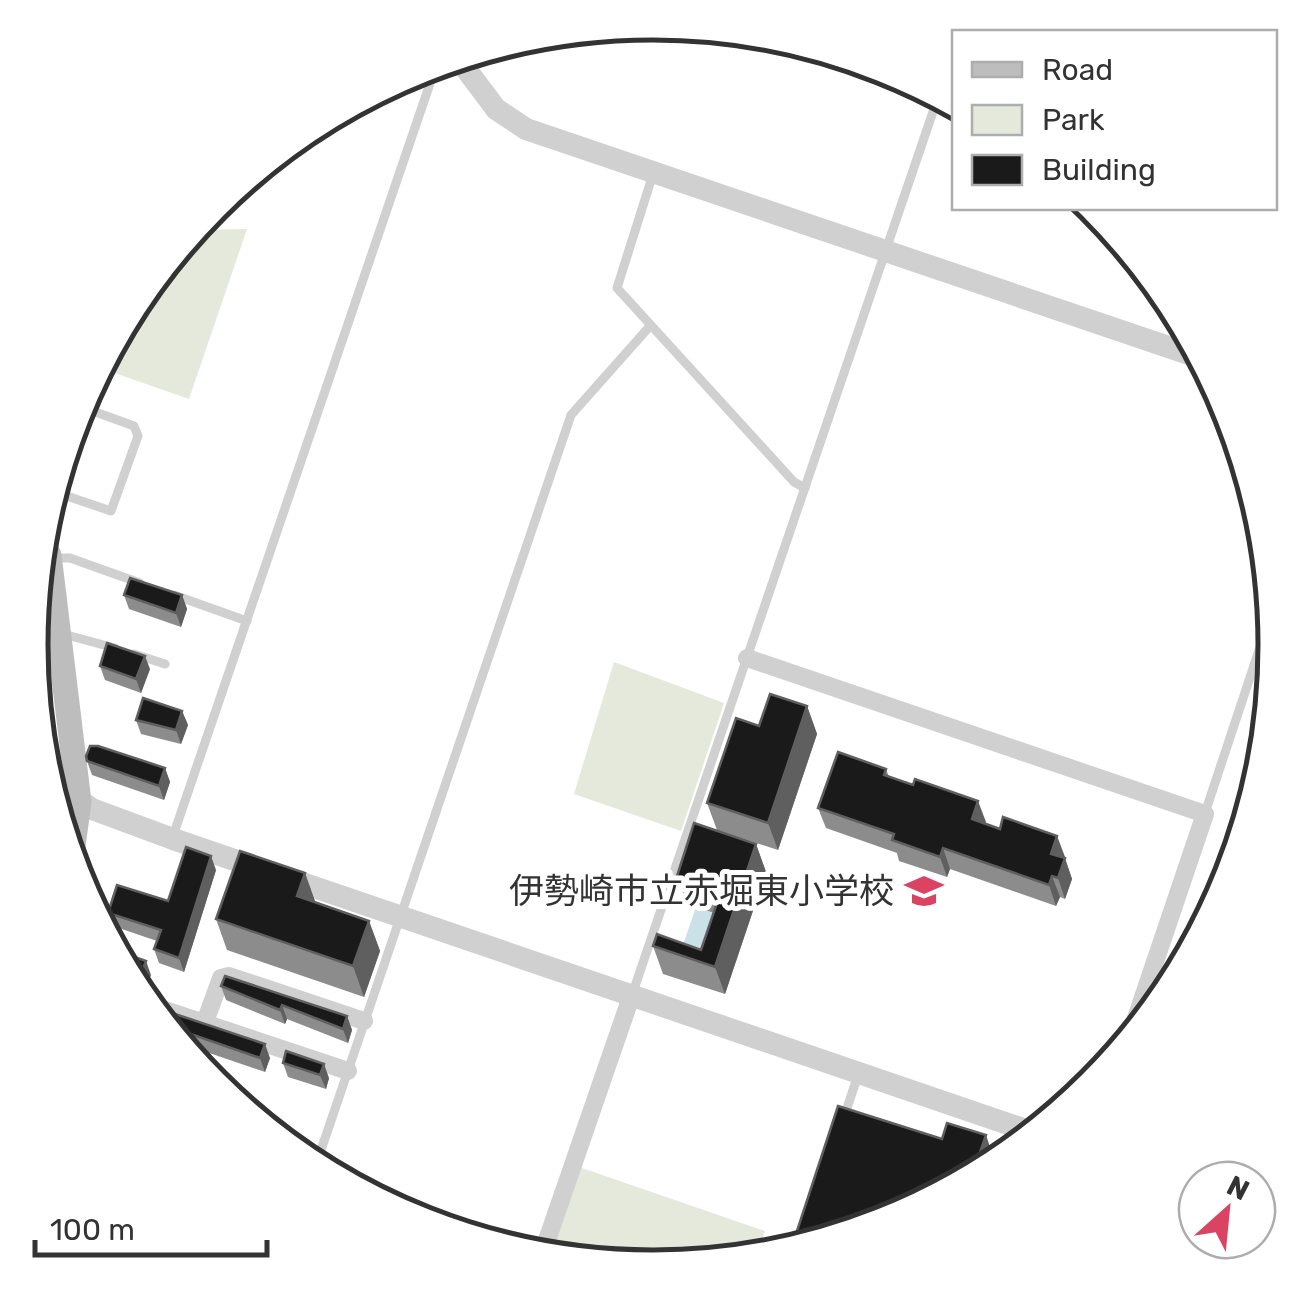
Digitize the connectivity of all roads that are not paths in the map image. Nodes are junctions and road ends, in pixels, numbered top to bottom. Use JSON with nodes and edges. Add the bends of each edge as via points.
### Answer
{"nodes":[{"id":1,"x":466,"y":70,"type":"edge"},
{"id":2,"x":430,"y":83,"type":"edge"},
{"id":3,"x":934,"y":109,"type":"edge"},
{"id":4,"x":653,"y":174,"type":"junction"},
{"id":5,"x":886,"y":250,"type":"junction"},
{"id":6,"x":650,"y":326,"type":"junction"},
{"id":7,"x":1182,"y":352,"type":"edge"},
{"id":8,"x":95,"y":412,"type":"edge"},
{"id":9,"x":805,"y":488,"type":"junction"},
{"id":10,"x":67,"y":496,"type":"edge"},
{"id":11,"x":55,"y":557,"type":"edge"},
{"id":12,"x":52,"y":584,"type":"edge"},
{"id":13,"x":247,"y":621,"type":"junction"},
{"id":14,"x":58,"y":635,"type":"junction"},
{"id":15,"x":1258,"y":654,"type":"edge"},
{"id":16,"x":746,"y":658,"type":"junction"},
{"id":17,"x":165,"y":664,"type":"dead end"},
{"id":18,"x":69,"y":794,"type":"edge"},
{"id":19,"x":1205,"y":814,"type":"junction"},
{"id":20,"x":172,"y":839,"type":"junction"},
{"id":21,"x":402,"y":917,"type":"junction"},
{"id":22,"x":632,"y":994,"type":"junction"},
{"id":23,"x":1142,"y":1002,"type":"edge"},
{"id":24,"x":173,"y":1011,"type":"edge"},
{"id":25,"x":364,"y":1021,"type":"junction"},
{"id":26,"x":206,"y":1022,"type":"junction"},
{"id":27,"x":348,"y":1071,"type":"junction"},
{"id":28,"x":859,"y":1072,"type":"junction"},
{"id":29,"x":1019,"y":1127,"type":"edge"},
{"id":30,"x":840,"y":1128,"type":"edge"},
{"id":31,"x":321,"y":1150,"type":"edge"},
{"id":32,"x":547,"y":1240,"type":"edge"}],
"edges":[{"from":1,"to":4,"type":"street","via":[[513,124]]},
{"from":2,"to":13,"type":"lane"},
{"from":3,"to":5,"type":"lane"},
{"from":4,"to":5,"type":"street"},
{"from":4,"to":6,"type":"lane","via":[[616,283]]},
{"from":5,"to":7,"type":"street"},
{"from":5,"to":9,"type":"lane"},
{"from":6,"to":9,"type":"lane"},
{"from":6,"to":21,"type":"lane","via":[[572,415]]},
{"from":8,"to":10,"type":"lane","via":[[134,426],[138,436],[111,511]]},
{"from":9,"to":16,"type":"lane"},
{"from":11,"to":13,"type":"lane"},
{"from":12,"to":14,"type":"main road"},
{"from":13,"to":20,"type":"lane"},
{"from":14,"to":17,"type":"lane"},
{"from":14,"to":18,"type":"main road"},
{"from":15,"to":19,"type":"lane"},
{"from":16,"to":19,"type":"street"},
{"from":16,"to":22,"type":"lane"},
{"from":18,"to":20,"type":"street"},
{"from":19,"to":23,"type":"street"},
{"from":20,"to":21,"type":"street"},
{"from":21,"to":22,"type":"street"},
{"from":21,"to":25,"type":"lane"},
{"from":22,"to":28,"type":"street"},
{"from":22,"to":32,"type":"street"},
{"from":24,"to":26,"type":"street"},
{"from":25,"to":26,"type":"street","via":[[224,976]]},
{"from":25,"to":27,"type":"lane"},
{"from":26,"to":27,"type":"street"},
{"from":27,"to":31,"type":"lane"},
{"from":28,"to":29,"type":"street"},
{"from":28,"to":30,"type":"lane"}]}
